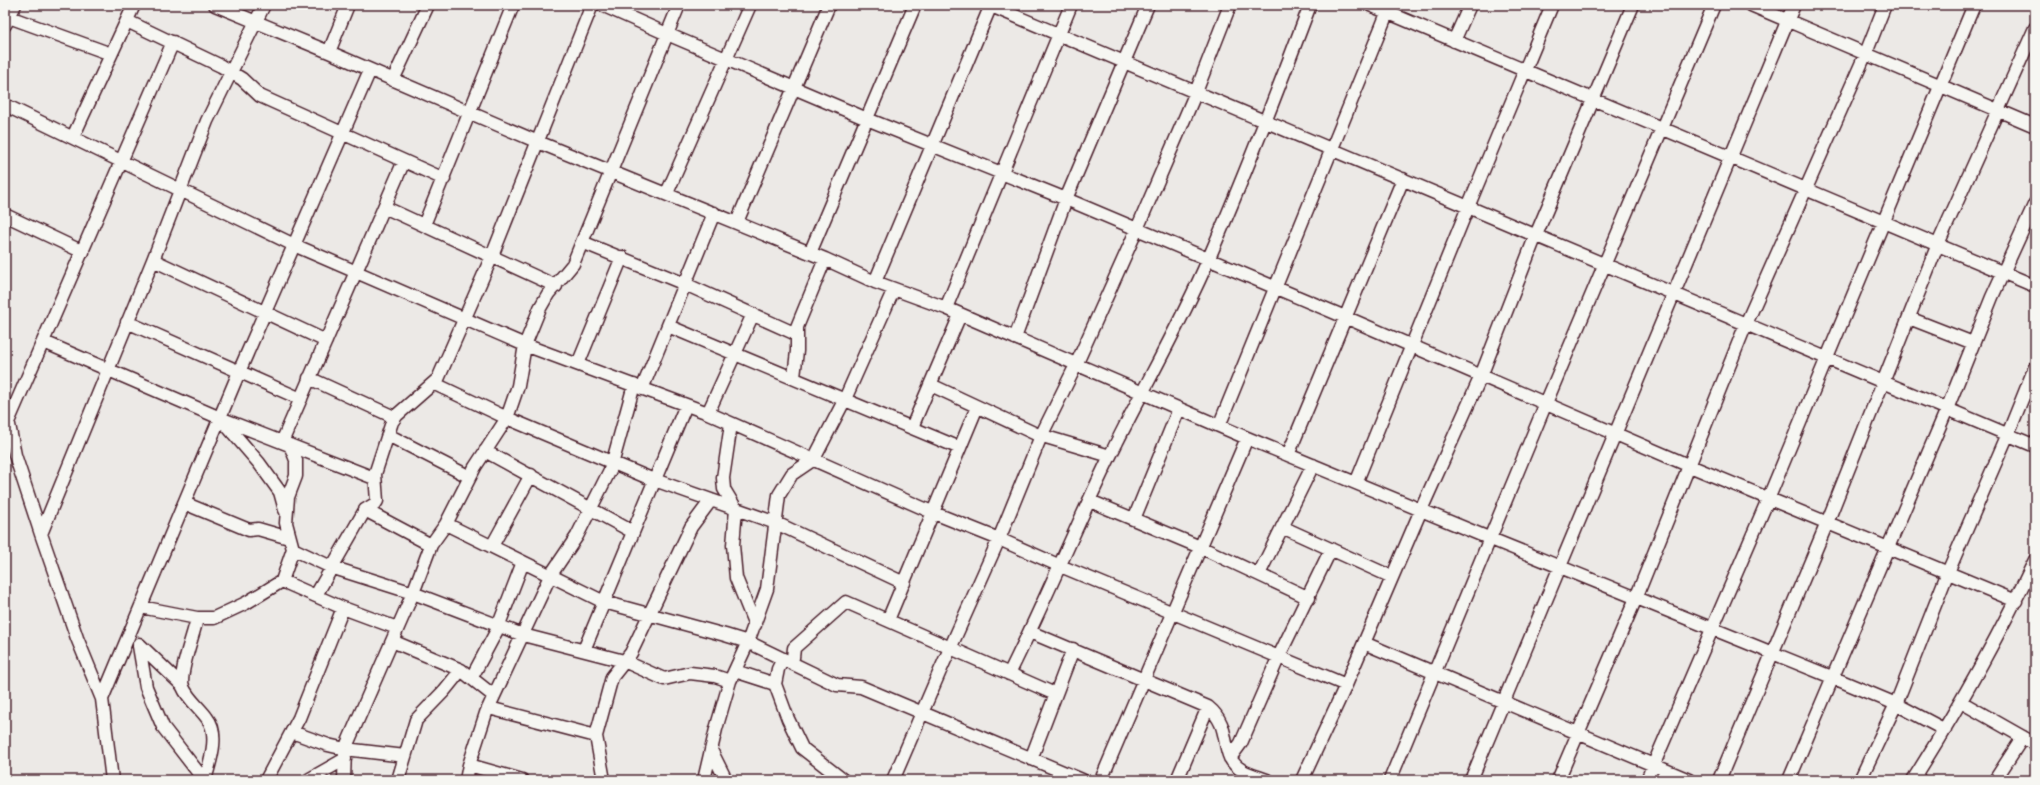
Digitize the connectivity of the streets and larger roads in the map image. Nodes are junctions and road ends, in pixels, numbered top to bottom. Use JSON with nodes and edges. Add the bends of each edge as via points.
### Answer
{"nodes":[{"id":1,"x":15,"y":5,"type":"edge"},
{"id":2,"x":134,"y":5,"type":"edge"},
{"id":3,"x":215,"y":5,"type":"edge"},
{"id":4,"x":264,"y":5,"type":"edge"},
{"id":5,"x":348,"y":5,"type":"edge"},
{"id":6,"x":428,"y":5,"type":"edge"},
{"id":7,"x":513,"y":5,"type":"edge"},
{"id":8,"x":592,"y":5,"type":"edge"},
{"id":9,"x":602,"y":5,"type":"edge"},
{"id":10,"x":679,"y":5,"type":"edge"},
{"id":11,"x":750,"y":5,"type":"edge"},
{"id":12,"x":829,"y":5,"type":"edge"},
{"id":13,"x":915,"y":5,"type":"edge"},
{"id":14,"x":990,"y":5,"type":"edge"},
{"id":15,"x":1071,"y":5,"type":"edge"},
{"id":16,"x":1148,"y":5,"type":"edge"},
{"id":17,"x":1230,"y":5,"type":"edge"},
{"id":18,"x":1310,"y":5,"type":"edge"},
{"id":19,"x":1370,"y":5,"type":"edge"},
{"id":20,"x":1470,"y":5,"type":"edge"},
{"id":21,"x":1552,"y":5,"type":"edge"},
{"id":22,"x":1633,"y":5,"type":"edge"},
{"id":23,"x":1714,"y":5,"type":"edge"},
{"id":24,"x":1751,"y":5,"type":"edge"},
{"id":25,"x":1794,"y":5,"type":"edge"},
{"id":26,"x":1885,"y":5,"type":"edge"},
{"id":27,"x":1974,"y":5,"type":"edge"},
{"id":28,"x":1388,"y":8,"type":"edge"},
{"id":29,"x":7,"y":21,"type":"edge"},
{"id":30,"x":127,"y":21,"type":"junction"},
{"id":31,"x":1788,"y":21,"type":"junction"},
{"id":32,"x":256,"y":22,"type":"junction"},
{"id":33,"x":2035,"y":28,"type":"edge"},
{"id":34,"x":667,"y":34,"type":"junction"},
{"id":35,"x":1060,"y":34,"type":"junction"},
{"id":36,"x":1454,"y":40,"type":"junction"},
{"id":37,"x":173,"y":42,"type":"junction"},
{"id":38,"x":329,"y":52,"type":"junction"},
{"id":39,"x":1866,"y":53,"type":"junction"},
{"id":40,"x":111,"y":54,"type":"junction"},
{"id":41,"x":726,"y":58,"type":"junction"},
{"id":42,"x":1123,"y":62,"type":"junction"},
{"id":43,"x":370,"y":70,"type":"junction"},
{"id":44,"x":1526,"y":71,"type":"junction"},
{"id":45,"x":232,"y":72,"type":"junction"},
{"id":46,"x":393,"y":80,"type":"junction"},
{"id":47,"x":1941,"y":86,"type":"junction"},
{"id":48,"x":794,"y":87,"type":"junction"},
{"id":49,"x":1196,"y":92,"type":"junction"},
{"id":50,"x":1593,"y":99,"type":"junction"},
{"id":51,"x":5,"y":105,"type":"edge"},
{"id":52,"x":1999,"y":111,"type":"junction"},
{"id":53,"x":469,"y":113,"type":"junction"},
{"id":54,"x":867,"y":119,"type":"junction"},
{"id":55,"x":1266,"y":122,"type":"junction"},
{"id":56,"x":2035,"y":126,"type":"edge"},
{"id":57,"x":1662,"y":128,"type":"junction"},
{"id":58,"x":342,"y":133,"type":"junction"},
{"id":59,"x":72,"y":137,"type":"junction"},
{"id":60,"x":538,"y":142,"type":"junction"},
{"id":61,"x":932,"y":146,"type":"junction"},
{"id":62,"x":1331,"y":149,"type":"junction"},
{"id":63,"x":1731,"y":158,"type":"junction"},
{"id":64,"x":123,"y":161,"type":"junction"},
{"id":65,"x":404,"y":161,"type":"junction"},
{"id":66,"x":611,"y":172,"type":"junction"},
{"id":67,"x":1002,"y":174,"type":"junction"},
{"id":68,"x":444,"y":179,"type":"junction"},
{"id":69,"x":1403,"y":179,"type":"junction"},
{"id":70,"x":180,"y":189,"type":"junction"},
{"id":71,"x":1806,"y":189,"type":"junction"},
{"id":72,"x":667,"y":194,"type":"junction"},
{"id":73,"x":1066,"y":200,"type":"junction"},
{"id":74,"x":2035,"y":203,"type":"edge"},
{"id":75,"x":384,"y":207,"type":"junction"},
{"id":76,"x":1468,"y":207,"type":"junction"},
{"id":77,"x":714,"y":213,"type":"junction"},
{"id":78,"x":5,"y":215,"type":"edge"},
{"id":79,"x":737,"y":222,"type":"junction"},
{"id":80,"x":1882,"y":222,"type":"junction"},
{"id":81,"x":424,"y":225,"type":"junction"},
{"id":82,"x":1137,"y":229,"type":"junction"},
{"id":83,"x":1536,"y":235,"type":"junction"},
{"id":84,"x":582,"y":242,"type":"junction"},
{"id":85,"x":1938,"y":244,"type":"junction"},
{"id":86,"x":294,"y":245,"type":"junction"},
{"id":87,"x":83,"y":252,"type":"junction"},
{"id":88,"x":810,"y":252,"type":"junction"},
{"id":89,"x":492,"y":256,"type":"junction"},
{"id":90,"x":622,"y":257,"type":"junction"},
{"id":91,"x":825,"y":258,"type":"junction"},
{"id":92,"x":153,"y":260,"type":"junction"},
{"id":93,"x":1209,"y":260,"type":"junction"},
{"id":94,"x":1606,"y":265,"type":"junction"},
{"id":95,"x":355,"y":271,"type":"junction"},
{"id":96,"x":2004,"y":274,"type":"junction"},
{"id":97,"x":875,"y":282,"type":"junction"},
{"id":98,"x":685,"y":284,"type":"junction"},
{"id":99,"x":556,"y":286,"type":"junction"},
{"id":100,"x":2035,"y":286,"type":"edge"},
{"id":101,"x":1276,"y":288,"type":"junction"},
{"id":102,"x":894,"y":289,"type":"junction"},
{"id":103,"x":1673,"y":293,"type":"junction"},
{"id":104,"x":946,"y":308,"type":"junction"},
{"id":105,"x":265,"y":312,"type":"junction"},
{"id":106,"x":752,"y":314,"type":"junction"},
{"id":107,"x":960,"y":315,"type":"junction"},
{"id":108,"x":1345,"y":317,"type":"junction"},
{"id":109,"x":466,"y":318,"type":"junction"},
{"id":110,"x":1909,"y":318,"type":"junction"},
{"id":111,"x":127,"y":322,"type":"junction"},
{"id":112,"x":1746,"y":324,"type":"junction"},
{"id":113,"x":668,"y":326,"type":"junction"},
{"id":114,"x":796,"y":334,"type":"junction"},
{"id":115,"x":1015,"y":338,"type":"junction"},
{"id":116,"x":326,"y":341,"type":"junction"},
{"id":117,"x":44,"y":342,"type":"junction"},
{"id":118,"x":1973,"y":343,"type":"junction"},
{"id":119,"x":525,"y":345,"type":"junction"},
{"id":120,"x":1412,"y":346,"type":"junction"},
{"id":121,"x":735,"y":353,"type":"junction"},
{"id":122,"x":1826,"y":358,"type":"junction"},
{"id":123,"x":578,"y":364,"type":"junction"},
{"id":124,"x":1076,"y":365,"type":"junction"},
{"id":125,"x":2035,"y":367,"type":"edge"},
{"id":126,"x":108,"y":370,"type":"junction"},
{"id":127,"x":239,"y":372,"type":"junction"},
{"id":128,"x":1481,"y":376,"type":"junction"},
{"id":129,"x":794,"y":377,"type":"junction"},
{"id":130,"x":310,"y":378,"type":"junction"},
{"id":131,"x":1883,"y":382,"type":"junction"},
{"id":132,"x":435,"y":384,"type":"junction"},
{"id":133,"x":931,"y":385,"type":"junction"},
{"id":134,"x":638,"y":387,"type":"junction"},
{"id":135,"x":1144,"y":393,"type":"junction"},
{"id":136,"x":301,"y":399,"type":"junction"},
{"id":137,"x":845,"y":399,"type":"junction"},
{"id":138,"x":1546,"y":403,"type":"junction"},
{"id":139,"x":5,"y":405,"type":"edge"},
{"id":140,"x":686,"y":405,"type":"junction"},
{"id":141,"x":977,"y":406,"type":"junction"},
{"id":142,"x":1179,"y":409,"type":"junction"},
{"id":143,"x":1947,"y":409,"type":"junction"},
{"id":144,"x":708,"y":413,"type":"junction"},
{"id":145,"x":394,"y":417,"type":"junction"},
{"id":146,"x":220,"y":418,"type":"junction"},
{"id":147,"x":507,"y":418,"type":"junction"},
{"id":148,"x":8,"y":422,"type":"junction"},
{"id":149,"x":731,"y":424,"type":"junction"},
{"id":150,"x":1219,"y":426,"type":"junction"},
{"id":151,"x":912,"y":427,"type":"junction"},
{"id":152,"x":1617,"y":433,"type":"junction"},
{"id":153,"x":2008,"y":434,"type":"junction"},
{"id":154,"x":388,"y":435,"type":"junction"},
{"id":155,"x":1041,"y":436,"type":"junction"},
{"id":156,"x":1247,"y":438,"type":"junction"},
{"id":157,"x":286,"y":444,"type":"junction"},
{"id":158,"x":2035,"y":446,"type":"edge"},
{"id":159,"x":960,"y":448,"type":"junction"},
{"id":160,"x":486,"y":451,"type":"junction"},
{"id":161,"x":1288,"y":455,"type":"junction"},
{"id":162,"x":1110,"y":456,"type":"junction"},
{"id":163,"x":814,"y":459,"type":"junction"},
{"id":164,"x":613,"y":462,"type":"junction"},
{"id":165,"x":1313,"y":465,"type":"junction"},
{"id":166,"x":1690,"y":466,"type":"junction"},
{"id":167,"x":531,"y":475,"type":"junction"},
{"id":168,"x":470,"y":477,"type":"junction"},
{"id":169,"x":374,"y":478,"type":"junction"},
{"id":170,"x":654,"y":480,"type":"junction"},
{"id":171,"x":1356,"y":483,"type":"junction"},
{"id":172,"x":1768,"y":497,"type":"junction"},
{"id":173,"x":711,"y":500,"type":"junction"},
{"id":174,"x":1090,"y":501,"type":"junction"},
{"id":175,"x":184,"y":503,"type":"junction"},
{"id":176,"x":592,"y":509,"type":"junction"},
{"id":177,"x":736,"y":509,"type":"junction"},
{"id":178,"x":365,"y":510,"type":"junction"},
{"id":179,"x":1421,"y":510,"type":"junction"},
{"id":180,"x":934,"y":513,"type":"junction"},
{"id":181,"x":286,"y":515,"type":"junction"},
{"id":182,"x":1134,"y":519,"type":"junction"},
{"id":183,"x":776,"y":523,"type":"junction"},
{"id":184,"x":1827,"y":523,"type":"junction"},
{"id":185,"x":446,"y":524,"type":"junction"},
{"id":186,"x":1282,"y":527,"type":"junction"},
{"id":187,"x":633,"y":532,"type":"junction"},
{"id":188,"x":41,"y":534,"type":"junction"},
{"id":189,"x":999,"y":539,"type":"junction"},
{"id":190,"x":1491,"y":539,"type":"junction"},
{"id":191,"x":291,"y":544,"type":"junction"},
{"id":192,"x":431,"y":545,"type":"junction"},
{"id":193,"x":492,"y":546,"type":"junction"},
{"id":194,"x":1200,"y":547,"type":"junction"},
{"id":195,"x":1888,"y":548,"type":"junction"},
{"id":196,"x":1331,"y":549,"type":"junction"},
{"id":197,"x":2035,"y":560,"type":"edge"},
{"id":198,"x":523,"y":562,"type":"junction"},
{"id":199,"x":1058,"y":565,"type":"junction"},
{"id":200,"x":331,"y":567,"type":"junction"},
{"id":201,"x":1560,"y":567,"type":"junction"},
{"id":202,"x":1948,"y":572,"type":"junction"},
{"id":203,"x":1259,"y":574,"type":"junction"},
{"id":204,"x":550,"y":576,"type":"junction"},
{"id":205,"x":1392,"y":577,"type":"junction"},
{"id":206,"x":282,"y":581,"type":"junction"},
{"id":207,"x":904,"y":583,"type":"junction"},
{"id":208,"x":413,"y":593,"type":"junction"},
{"id":209,"x":316,"y":595,"type":"junction"},
{"id":210,"x":1309,"y":598,"type":"junction"},
{"id":211,"x":1636,"y":598,"type":"junction"},
{"id":212,"x":2016,"y":601,"type":"junction"},
{"id":213,"x":604,"y":602,"type":"junction"},
{"id":214,"x":140,"y":608,"type":"junction"},
{"id":215,"x":343,"y":608,"type":"junction"},
{"id":216,"x":1172,"y":612,"type":"junction"},
{"id":217,"x":649,"y":613,"type":"junction"},
{"id":218,"x":197,"y":618,"type":"junction"},
{"id":219,"x":888,"y":620,"type":"junction"},
{"id":220,"x":755,"y":625,"type":"junction"},
{"id":221,"x":498,"y":626,"type":"junction"},
{"id":222,"x":132,"y":628,"type":"junction"},
{"id":223,"x":397,"y":628,"type":"junction"},
{"id":224,"x":1711,"y":629,"type":"junction"},
{"id":225,"x":1030,"y":632,"type":"junction"},
{"id":226,"x":523,"y":635,"type":"junction"},
{"id":227,"x":392,"y":641,"type":"junction"},
{"id":228,"x":748,"y":642,"type":"junction"},
{"id":229,"x":1364,"y":644,"type":"junction"},
{"id":230,"x":139,"y":646,"type":"junction"},
{"id":231,"x":950,"y":648,"type":"junction"},
{"id":232,"x":1073,"y":649,"type":"junction"},
{"id":233,"x":584,"y":650,"type":"junction"},
{"id":234,"x":1772,"y":653,"type":"junction"},
{"id":235,"x":1279,"y":656,"type":"junction"},
{"id":236,"x":788,"y":658,"type":"junction"},
{"id":237,"x":624,"y":661,"type":"junction"},
{"id":238,"x":460,"y":670,"type":"junction"},
{"id":239,"x":1434,"y":672,"type":"junction"},
{"id":240,"x":1009,"y":674,"type":"junction"},
{"id":241,"x":733,"y":676,"type":"junction"},
{"id":242,"x":472,"y":677,"type":"junction"},
{"id":243,"x":1834,"y":678,"type":"junction"},
{"id":244,"x":1144,"y":680,"type":"junction"},
{"id":245,"x":775,"y":684,"type":"junction"},
{"id":246,"x":1346,"y":685,"type":"junction"},
{"id":247,"x":183,"y":686,"type":"junction"},
{"id":248,"x":1055,"y":694,"type":"junction"},
{"id":249,"x":494,"y":696,"type":"junction"},
{"id":250,"x":102,"y":699,"type":"junction"},
{"id":251,"x":1961,"y":702,"type":"junction"},
{"id":252,"x":1505,"y":703,"type":"junction"},
{"id":253,"x":1896,"y":704,"type":"junction"},
{"id":254,"x":1208,"y":707,"type":"junction"},
{"id":255,"x":488,"y":708,"type":"junction"},
{"id":256,"x":922,"y":713,"type":"junction"},
{"id":257,"x":1945,"y":730,"type":"junction"},
{"id":258,"x":292,"y":732,"type":"junction"},
{"id":259,"x":1578,"y":733,"type":"junction"},
{"id":260,"x":596,"y":736,"type":"junction"},
{"id":261,"x":2023,"y":737,"type":"junction"},
{"id":262,"x":2035,"y":744,"type":"edge"},
{"id":263,"x":711,"y":750,"type":"junction"},
{"id":264,"x":345,"y":754,"type":"junction"},
{"id":265,"x":405,"y":756,"type":"junction"},
{"id":266,"x":1031,"y":758,"type":"junction"},
{"id":267,"x":1230,"y":758,"type":"junction"},
{"id":268,"x":469,"y":765,"type":"junction"},
{"id":269,"x":1654,"y":765,"type":"junction"},
{"id":270,"x":112,"y":780,"type":"edge"},
{"id":271,"x":204,"y":780,"type":"edge"},
{"id":272,"x":266,"y":780,"type":"edge"},
{"id":273,"x":308,"y":780,"type":"edge"},
{"id":274,"x":344,"y":780,"type":"edge"},
{"id":275,"x":398,"y":780,"type":"edge"},
{"id":276,"x":466,"y":780,"type":"edge"},
{"id":277,"x":522,"y":780,"type":"edge"},
{"id":278,"x":604,"y":780,"type":"edge"},
{"id":279,"x":704,"y":780,"type":"edge"},
{"id":280,"x":726,"y":780,"type":"edge"},
{"id":281,"x":843,"y":780,"type":"edge"},
{"id":282,"x":893,"y":780,"type":"edge"},
{"id":283,"x":1082,"y":780,"type":"edge"},
{"id":284,"x":1101,"y":780,"type":"edge"},
{"id":285,"x":1177,"y":780,"type":"edge"},
{"id":286,"x":1267,"y":780,"type":"edge"},
{"id":287,"x":1302,"y":780,"type":"edge"},
{"id":288,"x":1390,"y":780,"type":"edge"},
{"id":289,"x":1471,"y":780,"type":"edge"},
{"id":290,"x":1558,"y":780,"type":"edge"},
{"id":291,"x":1647,"y":780,"type":"edge"},
{"id":292,"x":1689,"y":780,"type":"edge"},
{"id":293,"x":1719,"y":780,"type":"edge"},
{"id":294,"x":1789,"y":780,"type":"edge"},
{"id":295,"x":1860,"y":780,"type":"edge"},
{"id":296,"x":1913,"y":780,"type":"edge"},
{"id":297,"x":1995,"y":780,"type":"edge"}],
"edges":[{"from":1,"to":29,"type":"street"},
{"from":2,"to":30,"type":"street"},
{"from":3,"to":32,"type":"street"},
{"from":4,"to":32,"type":"street"},
{"from":5,"to":38,"type":"street"},
{"from":6,"to":46,"type":"street"},
{"from":7,"to":53,"type":"street"},
{"from":8,"to":60,"type":"street"},
{"from":9,"to":34,"type":"street"},
{"from":10,"to":34,"type":"street"},
{"from":11,"to":41,"type":"street"},
{"from":12,"to":48,"type":"street"},
{"from":13,"to":54,"type":"street"},
{"from":14,"to":35,"type":"street"},
{"from":14,"to":61,"type":"street"},
{"from":15,"to":35,"type":"street"},
{"from":16,"to":42,"type":"street"},
{"from":17,"to":49,"type":"street"},
{"from":18,"to":55,"type":"street"},
{"from":19,"to":28,"type":"street"},
{"from":20,"to":36,"type":"street"},
{"from":21,"to":44,"type":"street"},
{"from":22,"to":50,"type":"street"},
{"from":23,"to":57,"type":"street"},
{"from":24,"to":31,"type":"street"},
{"from":25,"to":31,"type":"street"},
{"from":26,"to":39,"type":"street"},
{"from":27,"to":47,"type":"street"},
{"from":28,"to":36,"type":"street"},
{"from":28,"to":62,"type":"street"},
{"from":29,"to":40,"type":"street"},
{"from":30,"to":37,"type":"street"},
{"from":30,"to":40,"type":"street"},
{"from":31,"to":39,"type":"street"},
{"from":31,"to":63,"type":"street"},
{"from":32,"to":38,"type":"street"},
{"from":32,"to":45,"type":"street"},
{"from":33,"to":52,"type":"street"},
{"from":34,"to":41,"type":"street"},
{"from":34,"to":66,"type":"street"},
{"from":35,"to":42,"type":"street"},
{"from":35,"to":67,"type":"street"},
{"from":36,"to":44,"type":"street"},
{"from":37,"to":45,"type":"street"},
{"from":37,"to":64,"type":"street"},
{"from":38,"to":43,"type":"street"},
{"from":39,"to":47,"type":"street"},
{"from":39,"to":71,"type":"street"},
{"from":40,"to":59,"type":"street"},
{"from":41,"to":48,"type":"street"},
{"from":41,"to":72,"type":"street"},
{"from":42,"to":49,"type":"street"},
{"from":42,"to":73,"type":"street"},
{"from":43,"to":46,"type":"street"},
{"from":43,"to":58,"type":"street"},
{"from":44,"to":50,"type":"street"},
{"from":44,"to":76,"type":"street"},
{"from":45,"to":58,"type":"street","via":[[260,96]]},
{"from":45,"to":70,"type":"street","via":[[207,121]]},
{"from":46,"to":53,"type":"street"},
{"from":47,"to":52,"type":"street"},
{"from":47,"to":80,"type":"street"},
{"from":48,"to":54,"type":"street"},
{"from":48,"to":79,"type":"street"},
{"from":49,"to":55,"type":"street"},
{"from":49,"to":82,"type":"street"},
{"from":50,"to":57,"type":"street"},
{"from":50,"to":83,"type":"street"},
{"from":51,"to":59,"type":"street"},
{"from":52,"to":56,"type":"street"},
{"from":52,"to":85,"type":"street"},
{"from":53,"to":60,"type":"street"},
{"from":53,"to":68,"type":"street"},
{"from":54,"to":61,"type":"street"},
{"from":54,"to":88,"type":"street"},
{"from":55,"to":62,"type":"street"},
{"from":55,"to":93,"type":"street"},
{"from":57,"to":63,"type":"street"},
{"from":57,"to":94,"type":"street"},
{"from":58,"to":65,"type":"street"},
{"from":58,"to":86,"type":"street"},
{"from":59,"to":64,"type":"street"},
{"from":60,"to":66,"type":"street"},
{"from":60,"to":89,"type":"street"},
{"from":61,"to":67,"type":"street"},
{"from":61,"to":97,"type":"street"},
{"from":62,"to":69,"type":"street"},
{"from":62,"to":101,"type":"street"},
{"from":63,"to":71,"type":"street"},
{"from":63,"to":103,"type":"street"},
{"from":64,"to":70,"type":"street"},
{"from":64,"to":87,"type":"street"},
{"from":65,"to":68,"type":"street"},
{"from":65,"to":75,"type":"street"},
{"from":66,"to":72,"type":"street"},
{"from":66,"to":84,"type":"street"},
{"from":67,"to":73,"type":"street"},
{"from":67,"to":104,"type":"street"},
{"from":68,"to":81,"type":"street"},
{"from":69,"to":76,"type":"street"},
{"from":69,"to":108,"type":"street"},
{"from":70,"to":86,"type":"street"},
{"from":70,"to":92,"type":"street"},
{"from":71,"to":80,"type":"street"},
{"from":71,"to":112,"type":"street"},
{"from":72,"to":77,"type":"street"},
{"from":73,"to":82,"type":"street"},
{"from":73,"to":115,"type":"street"},
{"from":74,"to":96,"type":"street"},
{"from":75,"to":81,"type":"street"},
{"from":75,"to":95,"type":"street"},
{"from":76,"to":83,"type":"street"},
{"from":76,"to":120,"type":"street"},
{"from":77,"to":79,"type":"street"},
{"from":77,"to":98,"type":"street"},
{"from":78,"to":87,"type":"street"},
{"from":79,"to":88,"type":"street"},
{"from":80,"to":85,"type":"street"},
{"from":80,"to":122,"type":"street"},
{"from":81,"to":89,"type":"street"},
{"from":82,"to":93,"type":"street"},
{"from":82,"to":124,"type":"street"},
{"from":83,"to":94,"type":"street"},
{"from":83,"to":128,"type":"street"},
{"from":84,"to":90,"type":"street"},
{"from":84,"to":99,"type":"street","via":[[568,272]]},
{"from":85,"to":96,"type":"street"},
{"from":85,"to":110,"type":"street"},
{"from":86,"to":95,"type":"street"},
{"from":86,"to":105,"type":"street"},
{"from":87,"to":117,"type":"street"},
{"from":88,"to":91,"type":"street"},
{"from":89,"to":99,"type":"street"},
{"from":89,"to":109,"type":"street"},
{"from":90,"to":98,"type":"street"},
{"from":90,"to":123,"type":"street"},
{"from":91,"to":97,"type":"street"},
{"from":91,"to":114,"type":"street"},
{"from":92,"to":105,"type":"street"},
{"from":92,"to":111,"type":"street"},
{"from":93,"to":101,"type":"street"},
{"from":93,"to":135,"type":"street"},
{"from":94,"to":103,"type":"street"},
{"from":94,"to":138,"type":"street"},
{"from":95,"to":109,"type":"street"},
{"from":95,"to":116,"type":"street"},
{"from":96,"to":100,"type":"street"},
{"from":96,"to":118,"type":"street"},
{"from":97,"to":102,"type":"street"},
{"from":98,"to":106,"type":"street"},
{"from":98,"to":113,"type":"street"},
{"from":99,"to":119,"type":"street","via":[[543,301]]},
{"from":101,"to":108,"type":"street"},
{"from":101,"to":150,"type":"street"},
{"from":102,"to":104,"type":"street"},
{"from":102,"to":137,"type":"street"},
{"from":103,"to":112,"type":"street"},
{"from":103,"to":152,"type":"street"},
{"from":104,"to":107,"type":"street"},
{"from":105,"to":116,"type":"street"},
{"from":105,"to":127,"type":"street"},
{"from":106,"to":114,"type":"street"},
{"from":106,"to":121,"type":"street"},
{"from":107,"to":115,"type":"street"},
{"from":107,"to":133,"type":"street"},
{"from":108,"to":120,"type":"street"},
{"from":108,"to":161,"type":"street"},
{"from":109,"to":119,"type":"street"},
{"from":109,"to":132,"type":"street"},
{"from":110,"to":118,"type":"street"},
{"from":110,"to":131,"type":"street"},
{"from":111,"to":126,"type":"street"},
{"from":111,"to":127,"type":"street"},
{"from":112,"to":122,"type":"street"},
{"from":112,"to":166,"type":"street"},
{"from":113,"to":121,"type":"street"},
{"from":113,"to":134,"type":"street"},
{"from":114,"to":129,"type":"street"},
{"from":115,"to":124,"type":"street"},
{"from":116,"to":130,"type":"street"},
{"from":117,"to":126,"type":"street"},
{"from":117,"to":148,"type":"street"},
{"from":118,"to":143,"type":"street"},
{"from":119,"to":123,"type":"street"},
{"from":119,"to":147,"type":"street","via":[[518,386]]},
{"from":120,"to":128,"type":"street"},
{"from":120,"to":171,"type":"street"},
{"from":121,"to":129,"type":"street"},
{"from":121,"to":144,"type":"street"},
{"from":122,"to":131,"type":"street"},
{"from":122,"to":172,"type":"street"},
{"from":123,"to":134,"type":"street"},
{"from":124,"to":135,"type":"street"},
{"from":124,"to":155,"type":"street"},
{"from":125,"to":153,"type":"street"},
{"from":126,"to":146,"type":"street"},
{"from":126,"to":188,"type":"street"},
{"from":127,"to":136,"type":"street"},
{"from":127,"to":146,"type":"street"},
{"from":128,"to":138,"type":"street"},
{"from":128,"to":179,"type":"street"},
{"from":129,"to":137,"type":"street"},
{"from":130,"to":136,"type":"street"},
{"from":130,"to":145,"type":"street"},
{"from":131,"to":143,"type":"street"},
{"from":131,"to":184,"type":"street"},
{"from":132,"to":145,"type":"street"},
{"from":132,"to":147,"type":"street"},
{"from":133,"to":141,"type":"street"},
{"from":133,"to":151,"type":"street"},
{"from":134,"to":140,"type":"street"},
{"from":134,"to":164,"type":"street"},
{"from":135,"to":142,"type":"street"},
{"from":135,"to":162,"type":"street"},
{"from":136,"to":157,"type":"street"},
{"from":137,"to":151,"type":"street"},
{"from":137,"to":163,"type":"street"},
{"from":138,"to":152,"type":"street"},
{"from":138,"to":190,"type":"street"},
{"from":139,"to":148,"type":"street"},
{"from":140,"to":144,"type":"street"},
{"from":140,"to":170,"type":"street"},
{"from":141,"to":155,"type":"street"},
{"from":141,"to":159,"type":"street"},
{"from":142,"to":150,"type":"street"},
{"from":142,"to":182,"type":"street"},
{"from":143,"to":153,"type":"street"},
{"from":143,"to":195,"type":"street"},
{"from":144,"to":149,"type":"street"},
{"from":145,"to":154,"type":"street"},
{"from":146,"to":157,"type":"street"},
{"from":146,"to":175,"type":"street"},
{"from":146,"to":181,"type":"street","via":[[280,492]]},
{"from":147,"to":160,"type":"street"},
{"from":147,"to":164,"type":"street"},
{"from":148,"to":188,"type":"street","via":[[15,455]]},
{"from":149,"to":163,"type":"street"},
{"from":149,"to":177,"type":"street","via":[[723,478],[724,489]]},
{"from":150,"to":156,"type":"street"},
{"from":151,"to":159,"type":"street"},
{"from":152,"to":166,"type":"street"},
{"from":152,"to":201,"type":"street"},
{"from":153,"to":158,"type":"street"},
{"from":153,"to":202,"type":"street"},
{"from":154,"to":168,"type":"street"},
{"from":154,"to":169,"type":"street"},
{"from":155,"to":162,"type":"street"},
{"from":155,"to":189,"type":"street"},
{"from":156,"to":161,"type":"street"},
{"from":156,"to":194,"type":"street"},
{"from":157,"to":169,"type":"street"},
{"from":157,"to":181,"type":"street","via":[[296,460],[296,476],[288,497]]},
{"from":159,"to":180,"type":"street"},
{"from":160,"to":167,"type":"street"},
{"from":160,"to":168,"type":"street"},
{"from":161,"to":165,"type":"street"},
{"from":162,"to":174,"type":"street"},
{"from":163,"to":180,"type":"street"},
{"from":163,"to":183,"type":"street","via":[[792,474],[782,487]]},
{"from":164,"to":170,"type":"street"},
{"from":164,"to":176,"type":"street"},
{"from":165,"to":171,"type":"street"},
{"from":165,"to":186,"type":"street"},
{"from":166,"to":172,"type":"street"},
{"from":166,"to":211,"type":"street"},
{"from":167,"to":176,"type":"street"},
{"from":167,"to":193,"type":"street"},
{"from":168,"to":185,"type":"street"},
{"from":169,"to":178,"type":"street","via":[[377,501]]},
{"from":170,"to":173,"type":"street"},
{"from":170,"to":187,"type":"street"},
{"from":171,"to":179,"type":"street"},
{"from":172,"to":184,"type":"street"},
{"from":172,"to":224,"type":"street"},
{"from":173,"to":177,"type":"street"},
{"from":173,"to":217,"type":"street","via":[[691,527]]},
{"from":174,"to":182,"type":"street"},
{"from":174,"to":199,"type":"street"},
{"from":175,"to":191,"type":"street","via":[[248,530],[258,529]]},
{"from":175,"to":214,"type":"street"},
{"from":176,"to":187,"type":"street"},
{"from":176,"to":204,"type":"street"},
{"from":177,"to":183,"type":"street"},
{"from":177,"to":220,"type":"street","via":[[733,546],[736,578]]},
{"from":178,"to":192,"type":"street"},
{"from":178,"to":200,"type":"street"},
{"from":179,"to":190,"type":"street"},
{"from":179,"to":205,"type":"street"},
{"from":180,"to":189,"type":"street"},
{"from":180,"to":207,"type":"street"},
{"from":181,"to":191,"type":"street"},
{"from":182,"to":194,"type":"street"},
{"from":183,"to":207,"type":"street"},
{"from":183,"to":220,"type":"street","via":[[767,589]]},
{"from":184,"to":195,"type":"street"},
{"from":184,"to":234,"type":"street"},
{"from":185,"to":192,"type":"street"},
{"from":185,"to":193,"type":"street"},
{"from":186,"to":196,"type":"street"},
{"from":186,"to":203,"type":"street"},
{"from":187,"to":213,"type":"street"},
{"from":188,"to":250,"type":"street","via":[[77,638]]},
{"from":189,"to":199,"type":"street"},
{"from":189,"to":231,"type":"street"},
{"from":190,"to":201,"type":"street"},
{"from":190,"to":239,"type":"street"},
{"from":191,"to":200,"type":"street"},
{"from":191,"to":206,"type":"street"},
{"from":192,"to":208,"type":"street"},
{"from":193,"to":198,"type":"street"},
{"from":194,"to":203,"type":"street"},
{"from":194,"to":216,"type":"street"},
{"from":195,"to":202,"type":"street"},
{"from":195,"to":243,"type":"street"},
{"from":196,"to":205,"type":"street"},
{"from":196,"to":210,"type":"street"},
{"from":197,"to":212,"type":"street"},
{"from":198,"to":204,"type":"street"},
{"from":198,"to":221,"type":"street"},
{"from":199,"to":216,"type":"street"},
{"from":199,"to":225,"type":"street"},
{"from":200,"to":208,"type":"street"},
{"from":200,"to":209,"type":"street"},
{"from":201,"to":211,"type":"street"},
{"from":201,"to":252,"type":"street"},
{"from":202,"to":212,"type":"street"},
{"from":202,"to":253,"type":"street"},
{"from":203,"to":210,"type":"street"},
{"from":204,"to":213,"type":"street"},
{"from":204,"to":226,"type":"street"},
{"from":205,"to":229,"type":"street"},
{"from":206,"to":209,"type":"street"},
{"from":206,"to":218,"type":"street","via":[[246,603],[214,618]]},
{"from":207,"to":219,"type":"street"},
{"from":208,"to":221,"type":"street"},
{"from":208,"to":223,"type":"street"},
{"from":209,"to":215,"type":"street"},
{"from":210,"to":235,"type":"street"},
{"from":211,"to":224,"type":"street"},
{"from":211,"to":259,"type":"street"},
{"from":212,"to":251,"type":"street"},
{"from":213,"to":217,"type":"street"},
{"from":213,"to":233,"type":"street"},
{"from":214,"to":218,"type":"street"},
{"from":214,"to":222,"type":"street"},
{"from":215,"to":223,"type":"street"},
{"from":215,"to":258,"type":"street"},
{"from":216,"to":235,"type":"street"},
{"from":216,"to":244,"type":"street"},
{"from":217,"to":228,"type":"street"},
{"from":217,"to":237,"type":"street"},
{"from":218,"to":247,"type":"street","via":[[194,636],[183,666]]},
{"from":219,"to":231,"type":"street"},
{"from":219,"to":236,"type":"street","via":[[846,602],[794,648]]},
{"from":220,"to":228,"type":"street"},
{"from":221,"to":226,"type":"street"},
{"from":221,"to":242,"type":"street"},
{"from":222,"to":230,"type":"street"},
{"from":222,"to":250,"type":"street"},
{"from":223,"to":227,"type":"street"},
{"from":224,"to":234,"type":"street"},
{"from":224,"to":269,"type":"street"},
{"from":225,"to":232,"type":"street"},
{"from":225,"to":240,"type":"street"},
{"from":226,"to":233,"type":"street"},
{"from":226,"to":249,"type":"street"},
{"from":227,"to":238,"type":"street"},
{"from":227,"to":264,"type":"street"},
{"from":228,"to":236,"type":"street"},
{"from":228,"to":241,"type":"street"},
{"from":229,"to":239,"type":"street"},
{"from":229,"to":246,"type":"street"},
{"from":230,"to":247,"type":"street"},
{"from":230,"to":271,"type":"street","via":[[146,687],[163,727]]},
{"from":231,"to":240,"type":"street"},
{"from":231,"to":256,"type":"street"},
{"from":232,"to":244,"type":"street"},
{"from":232,"to":248,"type":"street"},
{"from":233,"to":237,"type":"street"},
{"from":234,"to":243,"type":"street"},
{"from":234,"to":293,"type":"street"},
{"from":235,"to":246,"type":"street"},
{"from":235,"to":267,"type":"street","via":[[1241,743]]},
{"from":236,"to":245,"type":"street","via":[[778,668]]},
{"from":236,"to":256,"type":"street","via":[[836,685],[860,687]]},
{"from":237,"to":241,"type":"street","via":[[664,680],[690,673]]},
{"from":237,"to":260,"type":"street","via":[[612,677]]},
{"from":238,"to":242,"type":"street"},
{"from":238,"to":265,"type":"street","via":[[416,720]]},
{"from":239,"to":252,"type":"street"},
{"from":239,"to":288,"type":"street"},
{"from":240,"to":248,"type":"street"},
{"from":241,"to":245,"type":"street"},
{"from":241,"to":263,"type":"street"},
{"from":242,"to":249,"type":"street"},
{"from":243,"to":253,"type":"street"},
{"from":243,"to":294,"type":"street"},
{"from":244,"to":254,"type":"street"},
{"from":244,"to":284,"type":"street"},
{"from":245,"to":281,"type":"street","via":[[802,748]]},
{"from":246,"to":287,"type":"street"},
{"from":247,"to":271,"type":"street","via":[[208,719],[214,733]]},
{"from":248,"to":266,"type":"street"},
{"from":249,"to":255,"type":"street"},
{"from":250,"to":270,"type":"street"},
{"from":251,"to":257,"type":"street"},
{"from":251,"to":261,"type":"street"},
{"from":252,"to":259,"type":"street"},
{"from":252,"to":289,"type":"street"},
{"from":253,"to":257,"type":"street"},
{"from":253,"to":295,"type":"street"},
{"from":254,"to":267,"type":"street","via":[[1223,725],[1226,751]]},
{"from":254,"to":285,"type":"street"},
{"from":255,"to":260,"type":"street"},
{"from":255,"to":268,"type":"street"},
{"from":256,"to":266,"type":"street"},
{"from":256,"to":282,"type":"street"},
{"from":257,"to":296,"type":"street"},
{"from":258,"to":264,"type":"street"},
{"from":258,"to":272,"type":"street"},
{"from":259,"to":269,"type":"street"},
{"from":259,"to":290,"type":"street"},
{"from":260,"to":278,"type":"street"},
{"from":261,"to":262,"type":"street"},
{"from":261,"to":297,"type":"street"},
{"from":263,"to":279,"type":"street"},
{"from":263,"to":280,"type":"street"},
{"from":264,"to":265,"type":"street"},
{"from":264,"to":273,"type":"street"},
{"from":264,"to":274,"type":"street"},
{"from":265,"to":275,"type":"street"},
{"from":266,"to":283,"type":"street"},
{"from":267,"to":286,"type":"street","via":[[1243,771]]},
{"from":268,"to":276,"type":"street"},
{"from":268,"to":277,"type":"street"},
{"from":269,"to":291,"type":"street"},
{"from":269,"to":292,"type":"street"}]}
